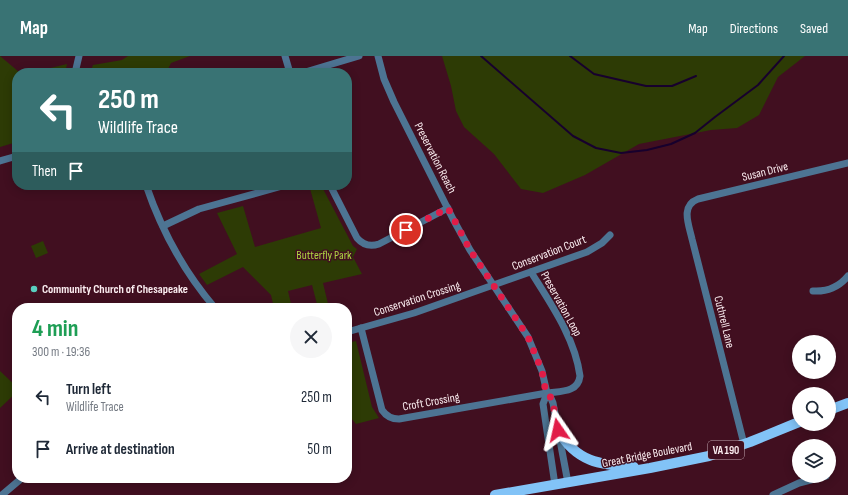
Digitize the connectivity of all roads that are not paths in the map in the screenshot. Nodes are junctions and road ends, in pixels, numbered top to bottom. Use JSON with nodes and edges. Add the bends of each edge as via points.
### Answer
{"nodes":[{"id":1,"x":79,"y":56,"type":"edge"},
{"id":2,"x":285,"y":56,"type":"edge"},
{"id":3,"x":359,"y":56,"type":"edge"},
{"id":4,"x":378,"y":56,"type":"edge"},
{"id":5,"x":76,"y":68,"type":"edge"},
{"id":6,"x":289,"y":68,"type":"edge"},
{"id":7,"x":319,"y":68,"type":"edge"},
{"id":8,"x":12,"y":157,"type":"edge"},
{"id":9,"x":0,"y":161,"type":"edge"},
{"id":10,"x":848,"y":163,"type":"edge"},
{"id":11,"x":148,"y":190,"type":"edge"},
{"id":12,"x":268,"y":190,"type":"edge"},
{"id":13,"x":333,"y":190,"type":"edge"},
{"id":14,"x":689,"y":205,"type":"joint"},
{"id":15,"x":448,"y":208,"type":"junction"},
{"id":16,"x":163,"y":226,"type":"junction"},
{"id":17,"x":610,"y":235,"type":"dead end"},
{"id":18,"x":531,"y":272,"type":"junction"},
{"id":19,"x":848,"y":276,"type":"edge"},
{"id":20,"x":493,"y":285,"type":"junction"},
{"id":21,"x":813,"y":291,"type":"dead end"},
{"id":22,"x":211,"y":303,"type":"edge"},
{"id":23,"x":361,"y":328,"type":"junction"},
{"id":24,"x":352,"y":331,"type":"edge"},
{"id":25,"x":546,"y":393,"type":"junction"},
{"id":26,"x":848,"y":403,"type":"edge"},
{"id":27,"x":836,"y":407,"type":"edge"},
{"id":28,"x":792,"y":425,"type":"edge"},
{"id":29,"x":558,"y":430,"type":"junction"},
{"id":30,"x":744,"y":444,"type":"junction"},
{"id":31,"x":650,"y":468,"type":"junction"},
{"id":32,"x":16,"y":483,"type":"edge"},
{"id":33,"x":568,"y":483,"type":"junction"},
{"id":34,"x":799,"y":483,"type":"edge"},
{"id":35,"x":555,"y":485,"type":"junction"},
{"id":36,"x":2,"y":495,"type":"edge"},
{"id":37,"x":495,"y":495,"type":"edge"},
{"id":38,"x":773,"y":495,"type":"edge"}],
"edges":[{"from":1,"to":5,"type":"street"},
{"from":2,"to":6,"type":"street"},
{"from":3,"to":7,"type":"street"},
{"from":4,"to":15,"type":"street","name":"Preservation Reach","via":[[394,102]]},
{"from":8,"to":9,"type":"street"},
{"from":10,"to":14,"type":"street","name":"Susan Drive","via":[[698,199]]},
{"from":11,"to":16,"type":"street"},
{"from":12,"to":16,"type":"street","via":[[199,209]]},
{"from":13,"to":15,"type":"street","via":[[357,238],[370,246],[379,244]]},
{"from":14,"to":30,"type":"street","name":"Cuthrell Lane","via":[[686,214]]},
{"from":15,"to":20,"type":"street","name":"Preservation Reach","via":[[470,250]]},
{"from":16,"to":22,"type":"street","via":[[185,268]]},
{"from":17,"to":18,"type":"street","name":"Conservation Court","via":[[587,252]]},
{"from":18,"to":20,"type":"street","name":"Conservation Court"},
{"from":18,"to":25,"type":"street","name":"Preservation Loop","via":[[569,337],[580,376],[580,382],[576,387]]},
{"from":19,"to":21,"type":"street","via":[[832,290]]},
{"from":20,"to":23,"type":"street","name":"Conservation Crossing","via":[[414,313]]},
{"from":20,"to":25,"type":"street","name":"Preservation Reach","via":[[528,337],[538,361]]},
{"from":23,"to":24,"type":"street","name":"Conservation Crossing"},
{"from":23,"to":25,"type":"street","name":"Croft Crossing","via":[[382,410],[392,418],[399,419]]},
{"from":25,"to":29,"type":"street","name":"Preservation Reach","via":[[553,404]]},
{"from":25,"to":35,"type":"street","name":"Preservation Reach","via":[[543,404]]},
{"from":26,"to":27,"type":"main road"},
{"from":28,"to":30,"type":"main road","name":"Great Bridge Boulevard","number":"VA 190"},
{"from":29,"to":31,"type":"main road","via":[[573,449],[591,461],[614,466]]},
{"from":29,"to":33,"type":"street","name":"Preservation Reach"},
{"from":30,"to":31,"type":"main road","name":"Great Bridge Boulevard","number":"VA 190","via":[[709,456]]},
{"from":31,"to":33,"type":"main road","name":"Great Bridge Boulevard","number":"VA 190"},
{"from":32,"to":36,"type":"street"},
{"from":33,"to":35,"type":"main road","name":"Great Bridge Boulevard","number":"VA 190"},
{"from":34,"to":38,"type":"street"},
{"from":35,"to":37,"type":"main road","name":"Great Bridge Boulevard","number":"VA 190"}]}
